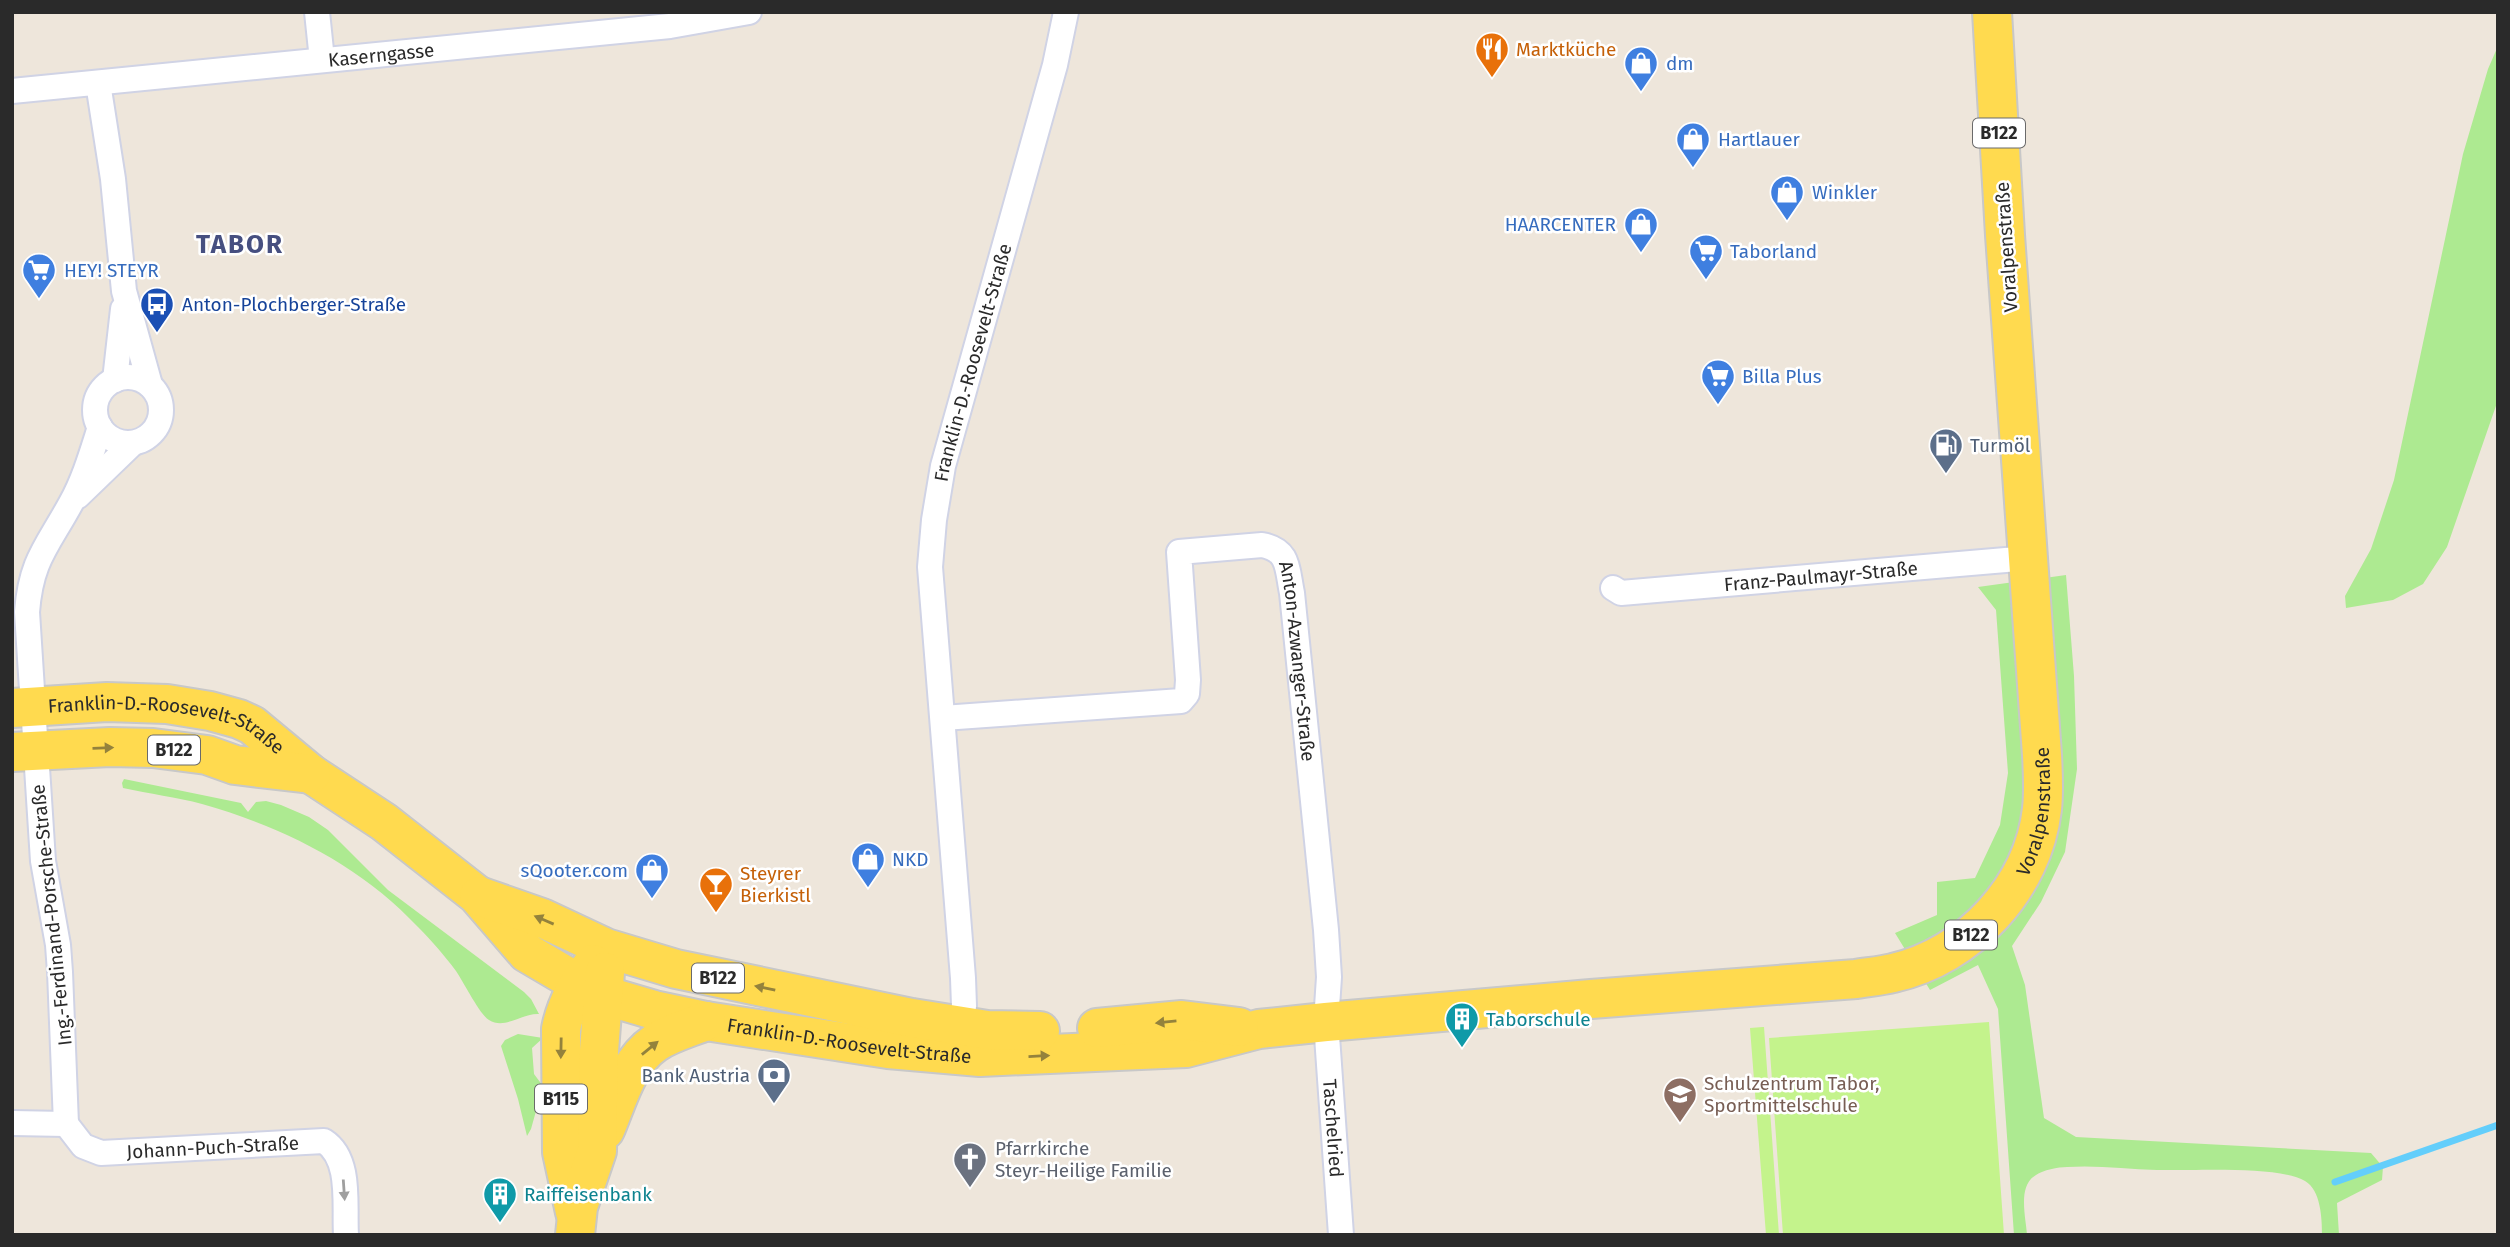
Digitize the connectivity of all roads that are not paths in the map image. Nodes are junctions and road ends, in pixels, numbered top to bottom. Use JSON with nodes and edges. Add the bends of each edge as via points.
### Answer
{"nodes":[{"id":1,"x":317,"y":12,"type":"edge"},
{"id":2,"x":749,"y":12,"type":"edge"},
{"id":3,"x":1066,"y":12,"type":"edge"},
{"id":4,"x":669,"y":19,"type":"edge"},
{"id":5,"x":1989,"y":19,"type":"edge"},
{"id":6,"x":322,"y":60,"type":"junction"},
{"id":7,"x":98,"y":83,"type":"junction"},
{"id":8,"x":12,"y":91,"type":"edge"},
{"id":9,"x":124,"y":291,"type":"junction"},
{"id":10,"x":115,"y":380,"type":"junction"},
{"id":11,"x":150,"y":385,"type":"junction"},
{"id":12,"x":100,"y":427,"type":"junction"},
{"id":13,"x":133,"y":443,"type":"junction"},
{"id":14,"x":72,"y":501,"type":"junction"},
{"id":15,"x":2029,"y":558,"type":"junction"},
{"id":16,"x":1613,"y":588,"type":"dead end"},
{"id":17,"x":22,"y":707,"type":"edge"},
{"id":18,"x":943,"y":718,"type":"junction"},
{"id":19,"x":24,"y":752,"type":"edge"},
{"id":20,"x":311,"y":774,"type":"junction"},
{"id":21,"x":477,"y":895,"type":"junction"},
{"id":22,"x":606,"y":948,"type":"junction"},
{"id":23,"x":590,"y":989,"type":"junction"},
{"id":24,"x":706,"y":1021,"type":"junction"},
{"id":25,"x":1326,"y":1022,"type":"junction"},
{"id":26,"x":961,"y":1026,"type":"junction"},
{"id":27,"x":1259,"y":1029,"type":"junction"},
{"id":28,"x":12,"y":1123,"type":"edge"},
{"id":29,"x":65,"y":1124,"type":"junction"},
{"id":30,"x":597,"y":1151,"type":"junction"},
{"id":31,"x":575,"y":1226,"type":"edge"},
{"id":32,"x":346,"y":1235,"type":"edge"},
{"id":33,"x":1341,"y":1235,"type":"edge"}],
"edges":[{"from":1,"to":6,"type":"street"},
{"from":2,"to":4,"type":"street","name":"Kaserngasse"},
{"from":3,"to":18,"type":"street","name":"Franklin-D.-Roosevelt-Straße","via":[[943,466],[930,567]]},
{"from":4,"to":6,"type":"street","name":"Kaserngasse"},
{"from":5,"to":15,"type":"main road","name":"Voralpenstraße","number":"B122"},
{"from":6,"to":7,"type":"street","name":"Kaserngasse"},
{"from":7,"to":8,"type":"street","name":"Kaserngasse"},
{"from":7,"to":9,"type":"street"},
{"from":9,"to":10,"type":"street"},
{"from":9,"to":11,"type":"street"},
{"from":10,"to":11,"type":"street","via":[[127,377]]},
{"from":10,"to":12,"type":"street","via":[[98,397]]},
{"from":11,"to":13,"type":"street","via":[[162,412],[158,426],[148,438]]},
{"from":12,"to":13,"type":"street","via":[[109,437]]},
{"from":12,"to":14,"type":"street"},
{"from":13,"to":14,"type":"street"},
{"from":14,"to":17,"type":"street","via":[[30,583]]},
{"from":15,"to":16,"type":"street","name":"Franz-Paulmayr-Straße","via":[[1621,593]]},
{"from":15,"to":25,"type":"main road","name":"Voralpenstraße","number":"B122","via":[[2042,810],[2033,845],[2014,887],[1982,926],[1961,943],[1894,973],[1856,979]]},
{"from":17,"to":19,"type":"street","name":"Ing.-Ferdinand-Porsche-Straße"},
{"from":17,"to":20,"type":"main road","name":"Franklin-D.-Roosevelt-Straße","number":"B122","via":[[124,702],[210,711],[252,725]]},
{"from":18,"to":25,"type":"street","name":"Anton-Azwanger-Straße","via":[[1185,699],[1188,680],[1179,552],[1275,547],[1285,557],[1292,593],[1326,930]]},
{"from":18,"to":26,"type":"street","name":"Franklin-D.-Roosevelt-Straße","via":[[963,978]]},
{"from":19,"to":20,"type":"main road","name":"Franklin-D.-Roosevelt-Straße","number":"B122","one_way":true,"via":[[153,748]]},
{"from":19,"to":29,"type":"street","name":"Ing.-Ferdinand-Porsche-Straße","via":[[58,945]]},
{"from":20,"to":21,"type":"main road","name":"Franklin-D.-Roosevelt-Straße","number":"B122","via":[[384,822]]},
{"from":22,"to":21,"type":"main road","name":"Franklin-D.-Roosevelt-Straße","number":"B122","one_way":true},
{"from":21,"to":23,"type":"main road","name":"Franklin-D.-Roosevelt-Straße","number":"B122","via":[[527,953]]},
{"from":22,"to":23,"type":"main road","number":"B115"},
{"from":26,"to":22,"type":"main road","name":"Franklin-D.-Roosevelt-Straße","number":"B122","one_way":true,"via":[[676,970]]},
{"from":23,"to":24,"type":"main road","name":"Franklin-D.-Roosevelt-Straße","number":"B122"},
{"from":23,"to":30,"type":"main road","number":"B115","via":[[599,1051]]},
{"from":23,"to":31,"type":"main road","number":"B115","one_way":true,"via":[[563,1018],[561,1030],[562,1152]]},
{"from":24,"to":27,"type":"main road","name":"Franklin-D.-Roosevelt-Straße","number":"B122","one_way":true,"via":[[888,1049],[980,1057],[1186,1048]]},
{"from":30,"to":24,"type":"main road","one_way":true,"via":[[641,1055],[666,1037]]},
{"from":25,"to":27,"type":"main road","name":"Franklin-D.-Roosevelt-Straße","number":"B122"},
{"from":25,"to":33,"type":"street","name":"Taschelried"},
{"from":27,"to":26,"type":"main road","name":"Franklin-D.-Roosevelt-Straße","number":"B122","one_way":true,"via":[[1182,1020],[1070,1031],[1014,1032]]},
{"from":28,"to":29,"type":"street"},
{"from":29,"to":32,"type":"street","name":"Johann-Puch-Straße","one_way":true,"via":[[83,1146],[101,1153],[324,1141],[333,1147],[342,1170]]},
{"from":30,"to":31,"type":"main road","number":"B115"}]}
